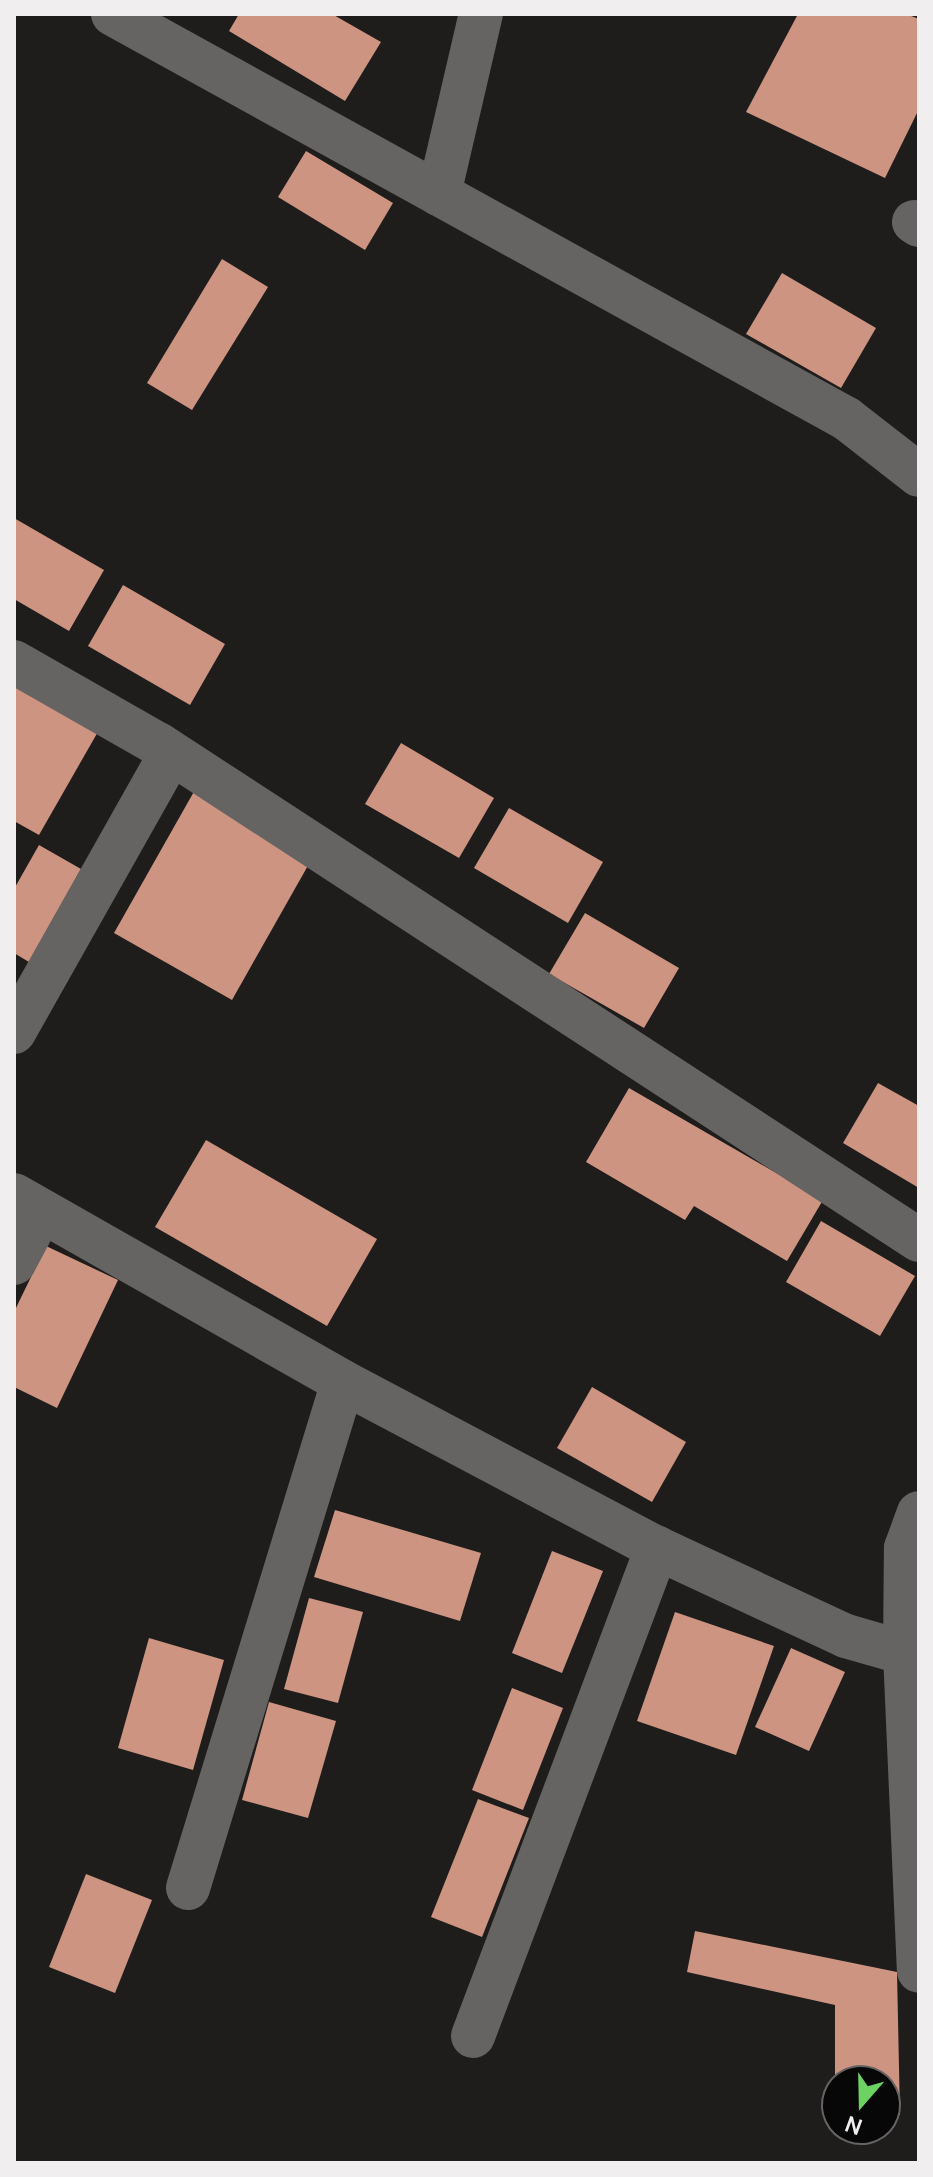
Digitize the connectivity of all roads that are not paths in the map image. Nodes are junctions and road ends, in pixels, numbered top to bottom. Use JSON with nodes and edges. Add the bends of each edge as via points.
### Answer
{"nodes":[{"id":1,"x":113,"y":14,"type":"edge"},
{"id":2,"x":481,"y":14,"type":"edge"},
{"id":3,"x":439,"y":194,"type":"junction"},
{"id":4,"x":919,"y":475,"type":"edge"},
{"id":5,"x":14,"y":662,"type":"edge"},
{"id":6,"x":171,"y":753,"type":"junction"},
{"id":7,"x":14,"y":1032,"type":"edge"},
{"id":8,"x":28,"y":1203,"type":"edge"},
{"id":9,"x":919,"y":1240,"type":"edge"},
{"id":10,"x":14,"y":1263,"type":"edge"},
{"id":11,"x":343,"y":1382,"type":"junction"},
{"id":12,"x":919,"y":1513,"type":"edge"},
{"id":13,"x":657,"y":1548,"type":"junction"},
{"id":14,"x":905,"y":1653,"type":"junction"},
{"id":15,"x":188,"y":1888,"type":"dead end"},
{"id":16,"x":919,"y":1971,"type":"edge"},
{"id":17,"x":473,"y":2036,"type":"dead end"}],
"edges":[{"from":1,"to":3,"type":"street"},
{"from":2,"to":3,"type":"street"},
{"from":3,"to":4,"type":"street","via":[[847,419]]},
{"from":5,"to":6,"type":"street"},
{"from":6,"to":7,"type":"street"},
{"from":6,"to":9,"type":"street"},
{"from":8,"to":10,"type":"street"},
{"from":8,"to":11,"type":"street"},
{"from":11,"to":13,"type":"street"},
{"from":11,"to":15,"type":"street"},
{"from":12,"to":14,"type":"street","via":[[906,1548]]},
{"from":13,"to":14,"type":"street","via":[[846,1636]]},
{"from":13,"to":17,"type":"street"},
{"from":14,"to":16,"type":"street"}]}
